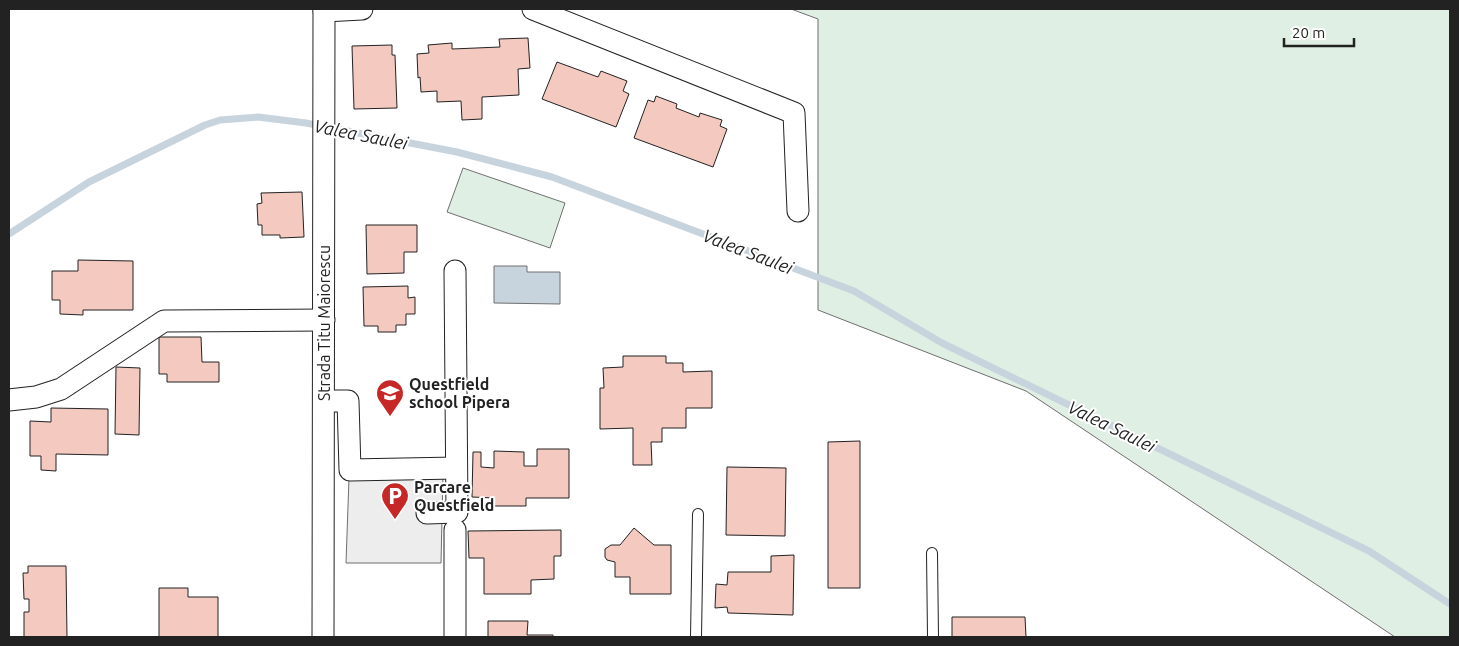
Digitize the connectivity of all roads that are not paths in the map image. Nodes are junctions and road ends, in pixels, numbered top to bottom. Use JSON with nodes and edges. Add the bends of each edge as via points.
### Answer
{"nodes":[{"id":1,"x":362,"y":9,"type":"edge"},
{"id":2,"x":533,"y":9,"type":"edge"},
{"id":3,"x":324,"y":10,"type":"edge"},
{"id":4,"x":798,"y":211,"type":"dead end"},
{"id":5,"x":455,"y":271,"type":"dead end"},
{"id":6,"x":324,"y":320,"type":"junction"},
{"id":7,"x":9,"y":400,"type":"edge"},
{"id":8,"x":324,"y":401,"type":"junction"},
{"id":9,"x":456,"y":468,"type":"junction"},
{"id":10,"x":427,"y":513,"type":"dead end"},
{"id":11,"x":698,"y":514,"type":"dead end"},
{"id":12,"x":455,"y":530,"type":"dead end"},
{"id":13,"x":932,"y":553,"type":"dead end"},
{"id":14,"x":323,"y":637,"type":"edge"},
{"id":15,"x":455,"y":637,"type":"edge"},
{"id":16,"x":696,"y":637,"type":"edge"},
{"id":17,"x":933,"y":637,"type":"edge"}],
"edges":[{"from":1,"to":3,"type":"street"},
{"from":2,"to":4,"type":"street","via":[[794,113]]},
{"from":3,"to":6,"type":"street","name":"Strada Titu Maiorescu"},
{"from":5,"to":9,"type":"street"},
{"from":6,"to":7,"type":"street","via":[[164,321],[61,389],[36,397]]},
{"from":6,"to":8,"type":"street","name":"Strada Titu Maiorescu"},
{"from":8,"to":9,"type":"street","via":[[348,401],[350,470]]},
{"from":8,"to":14,"type":"street","name":"Strada Titu Maiorescu"},
{"from":9,"to":10,"type":"street","via":[[457,512]]},
{"from":11,"to":16,"type":"lane"},
{"from":12,"to":15,"type":"street"},
{"from":13,"to":17,"type":"lane"}]}
